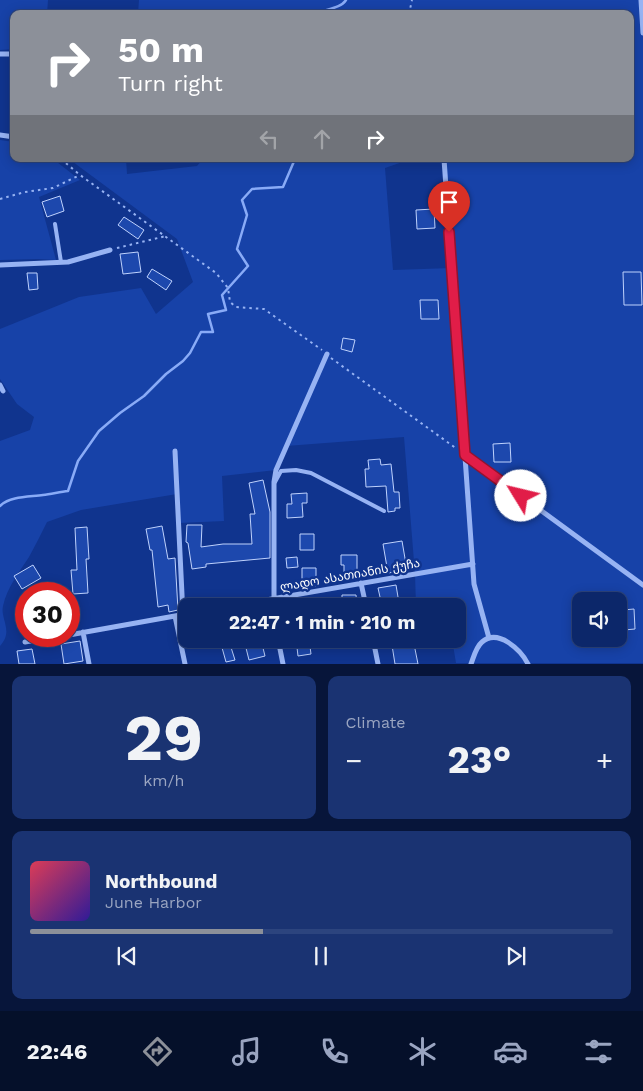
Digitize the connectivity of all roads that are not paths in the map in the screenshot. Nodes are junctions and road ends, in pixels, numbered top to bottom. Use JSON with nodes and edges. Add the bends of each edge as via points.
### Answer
{"nodes":[{"id":1,"x":641,"y":0,"type":"edge"},
{"id":2,"x":643,"y":34,"type":"edge"},
{"id":3,"x":444,"y":162,"type":"edge"},
{"id":4,"x":55,"y":224,"type":"dead end"},
{"id":5,"x":110,"y":250,"type":"road end"},
{"id":6,"x":62,"y":262,"type":"junction"},
{"id":7,"x":0,"y":265,"type":"edge"},
{"id":8,"x":327,"y":354,"type":"road end"},
{"id":9,"x":0,"y":385,"type":"edge"},
{"id":10,"x":3,"y":391,"type":"dead end"},
{"id":11,"x":175,"y":451,"type":"dead end"},
{"id":12,"x":465,"y":455,"type":"junction"},
{"id":13,"x":274,"y":482,"type":"junction"},
{"id":14,"x":384,"y":511,"type":"dead end"},
{"id":15,"x":473,"y":564,"type":"junction"},
{"id":16,"x":361,"y":583,"type":"junction"},
{"id":17,"x":643,"y":585,"type":"edge"},
{"id":18,"x":183,"y":598,"type":"edge"},
{"id":19,"x":274,"y":598,"type":"edge"},
{"id":20,"x":279,"y":598,"type":"edge"},
{"id":21,"x":364,"y":598,"type":"edge"},
{"id":22,"x":178,"y":615,"type":"edge"},
{"id":23,"x":175,"y":616,"type":"junction"},
{"id":24,"x":80,"y":632,"type":"edge"},
{"id":25,"x":83,"y":632,"type":"junction"},
{"id":26,"x":489,"y":638,"type":"junction"},
{"id":27,"x":280,"y":648,"type":"edge"},
{"id":28,"x":375,"y":648,"type":"edge"},
{"id":29,"x":89,"y":664,"type":"edge"},
{"id":30,"x":185,"y":664,"type":"edge"},
{"id":31,"x":283,"y":664,"type":"edge"},
{"id":32,"x":378,"y":664,"type":"edge"},
{"id":33,"x":471,"y":664,"type":"edge"},
{"id":34,"x":528,"y":664,"type":"edge"}],
"edges":[{"from":1,"to":2,"type":"street"},
{"from":3,"to":12,"type":"street"},
{"from":4,"to":6,"type":"lane"},
{"from":5,"to":6,"type":"street"},
{"from":6,"to":7,"type":"street"},
{"from":8,"to":13,"type":"street","via":[[281,456]]},
{"from":9,"to":10,"type":"street"},
{"from":11,"to":18,"type":"street"},
{"from":12,"to":15,"type":"street"},
{"from":12,"to":17,"type":"street"},
{"from":13,"to":14,"type":"lane","via":[[282,471],[311,473]]},
{"from":13,"to":19,"type":"street"},
{"from":15,"to":16,"type":"street","name":"ლადო ასათიანის ქუჩა"},
{"from":15,"to":26,"type":"street","via":[[474,584]]},
{"from":16,"to":20,"type":"street","name":"ლადო ასათიანის ქუჩა"},
{"from":16,"to":21,"type":"street"},
{"from":22,"to":23,"type":"street"},
{"from":23,"to":25,"type":"street"},
{"from":23,"to":30,"type":"street"},
{"from":24,"to":25,"type":"street"},
{"from":25,"to":29,"type":"street"},
{"from":26,"to":33,"type":"street","via":[[479,646]]},
{"from":26,"to":34,"type":"street","via":[[513,644]]},
{"from":27,"to":31,"type":"street"},
{"from":28,"to":32,"type":"street"}]}
